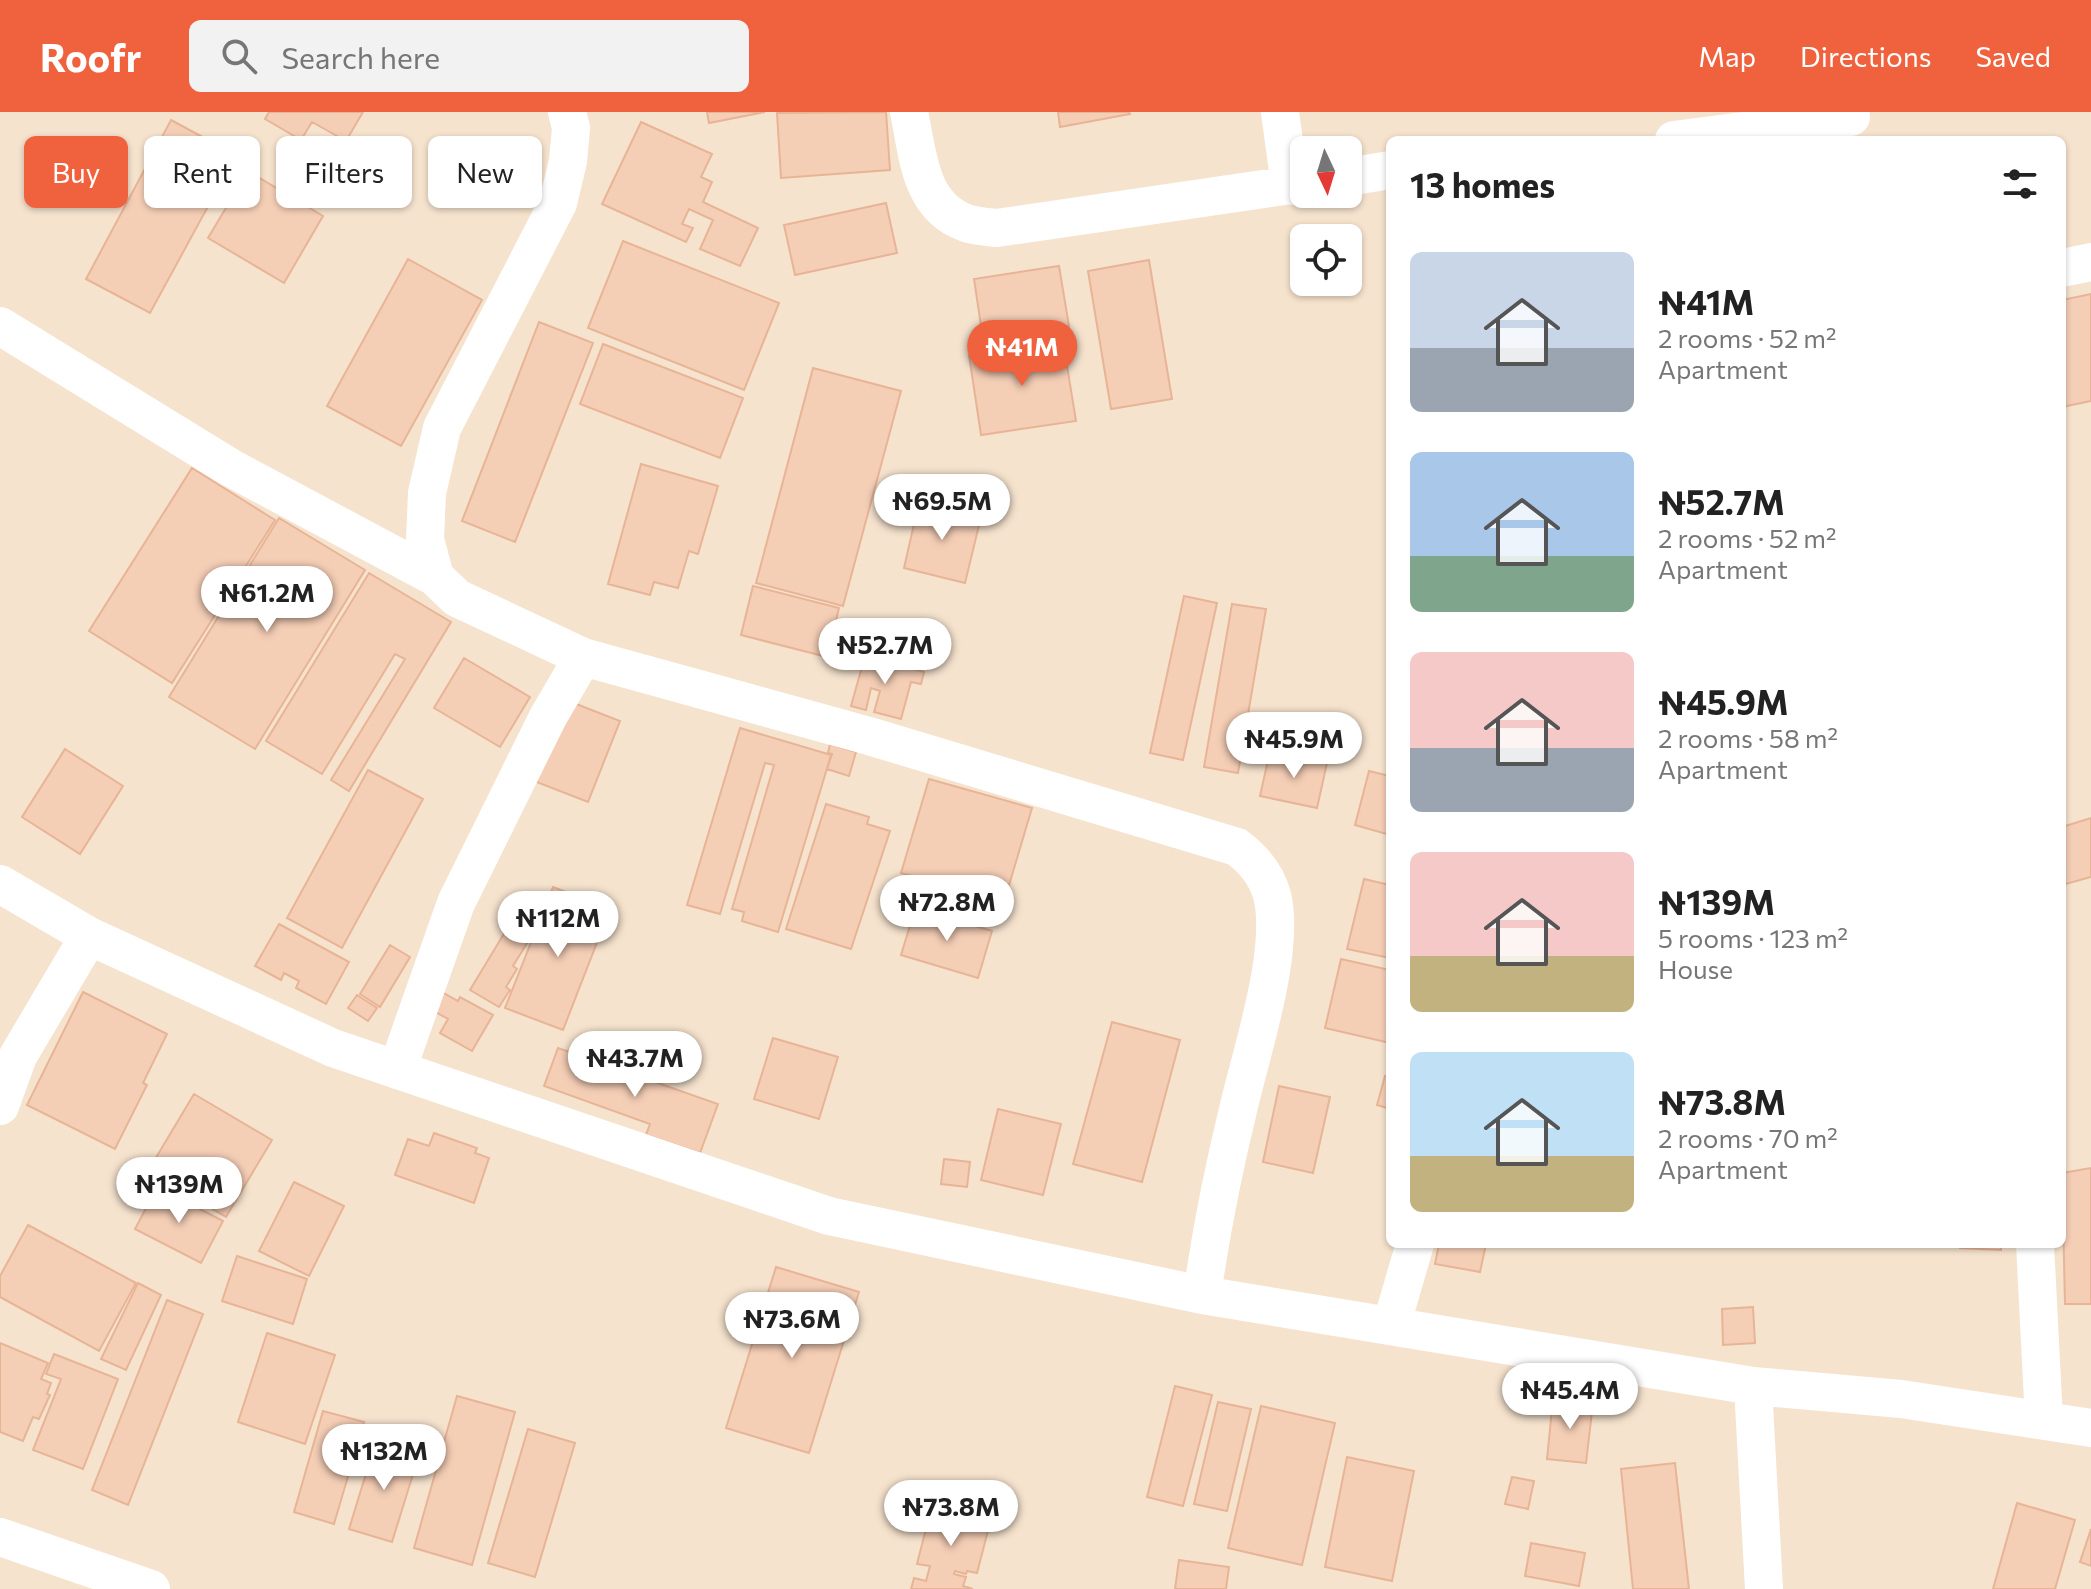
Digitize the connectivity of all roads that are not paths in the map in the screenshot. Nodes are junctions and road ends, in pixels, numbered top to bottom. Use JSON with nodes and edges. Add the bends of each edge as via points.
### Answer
{"nodes":[{"id":1,"x":567,"y":112,"type":"edge"},
{"id":2,"x":909,"y":112,"type":"edge"},
{"id":3,"x":1280,"y":112,"type":"edge"},
{"id":4,"x":1852,"y":123,"type":"edge"},
{"id":5,"x":1716,"y":136,"type":"edge"},
{"id":6,"x":1290,"y":154,"type":"edge"},
{"id":7,"x":1386,"y":171,"type":"edge"},
{"id":8,"x":1362,"y":175,"type":"edge"},
{"id":9,"x":1290,"y":185,"type":"edge"},
{"id":10,"x":2091,"y":262,"type":"edge"},
{"id":11,"x":2066,"y":267,"type":"edge"},
{"id":12,"x":0,"y":326,"type":"edge"},
{"id":13,"x":435,"y":577,"type":"junction"},
{"id":14,"x":583,"y":657,"type":"junction"},
{"id":15,"x":0,"y":884,"type":"edge"},
{"id":16,"x":89,"y":936,"type":"junction"},
{"id":17,"x":397,"y":1070,"type":"junction"},
{"id":18,"x":0,"y":1106,"type":"edge"},
{"id":19,"x":1414,"y":1248,"type":"edge"},
{"id":20,"x":2035,"y":1248,"type":"edge"},
{"id":21,"x":1202,"y":1295,"type":"junction"},
{"id":22,"x":1391,"y":1326,"type":"junction"},
{"id":23,"x":1753,"y":1386,"type":"junction"},
{"id":24,"x":2044,"y":1420,"type":"junction"},
{"id":25,"x":2091,"y":1428,"type":"edge"},
{"id":26,"x":0,"y":1537,"type":"edge"},
{"id":27,"x":151,"y":1589,"type":"edge"},
{"id":28,"x":1764,"y":1589,"type":"edge"}],
"edges":[{"from":1,"to":13,"type":"street","via":[[568,161],[558,203],[442,428],[427,493],[425,539]]},
{"from":2,"to":9,"type":"street","via":[[924,184],[941,208],[965,223],[997,228]]},
{"from":3,"to":6,"type":"street"},
{"from":4,"to":5,"type":"street"},
{"from":7,"to":8,"type":"street"},
{"from":10,"to":11,"type":"street"},
{"from":12,"to":13,"type":"street","via":[[231,468]]},
{"from":13,"to":14,"type":"street","via":[[457,598]]},
{"from":14,"to":17,"type":"street","via":[[456,903]]},
{"from":14,"to":21,"type":"street","via":[[1195,834],[1237,847],[1258,864],[1272,895],[1271,969],[1214,1212]]},
{"from":15,"to":16,"type":"street"},
{"from":16,"to":17,"type":"street","via":[[333,1048]]},
{"from":16,"to":18,"type":"street","via":[[18,1056]]},
{"from":17,"to":21,"type":"street","via":[[829,1216]]},
{"from":19,"to":22,"type":"street"},
{"from":20,"to":24,"type":"street"},
{"from":21,"to":22,"type":"street"},
{"from":22,"to":23,"type":"street"},
{"from":23,"to":24,"type":"street","via":[[1901,1399]]},
{"from":23,"to":28,"type":"street"},
{"from":24,"to":25,"type":"street"},
{"from":26,"to":27,"type":"street"}]}
